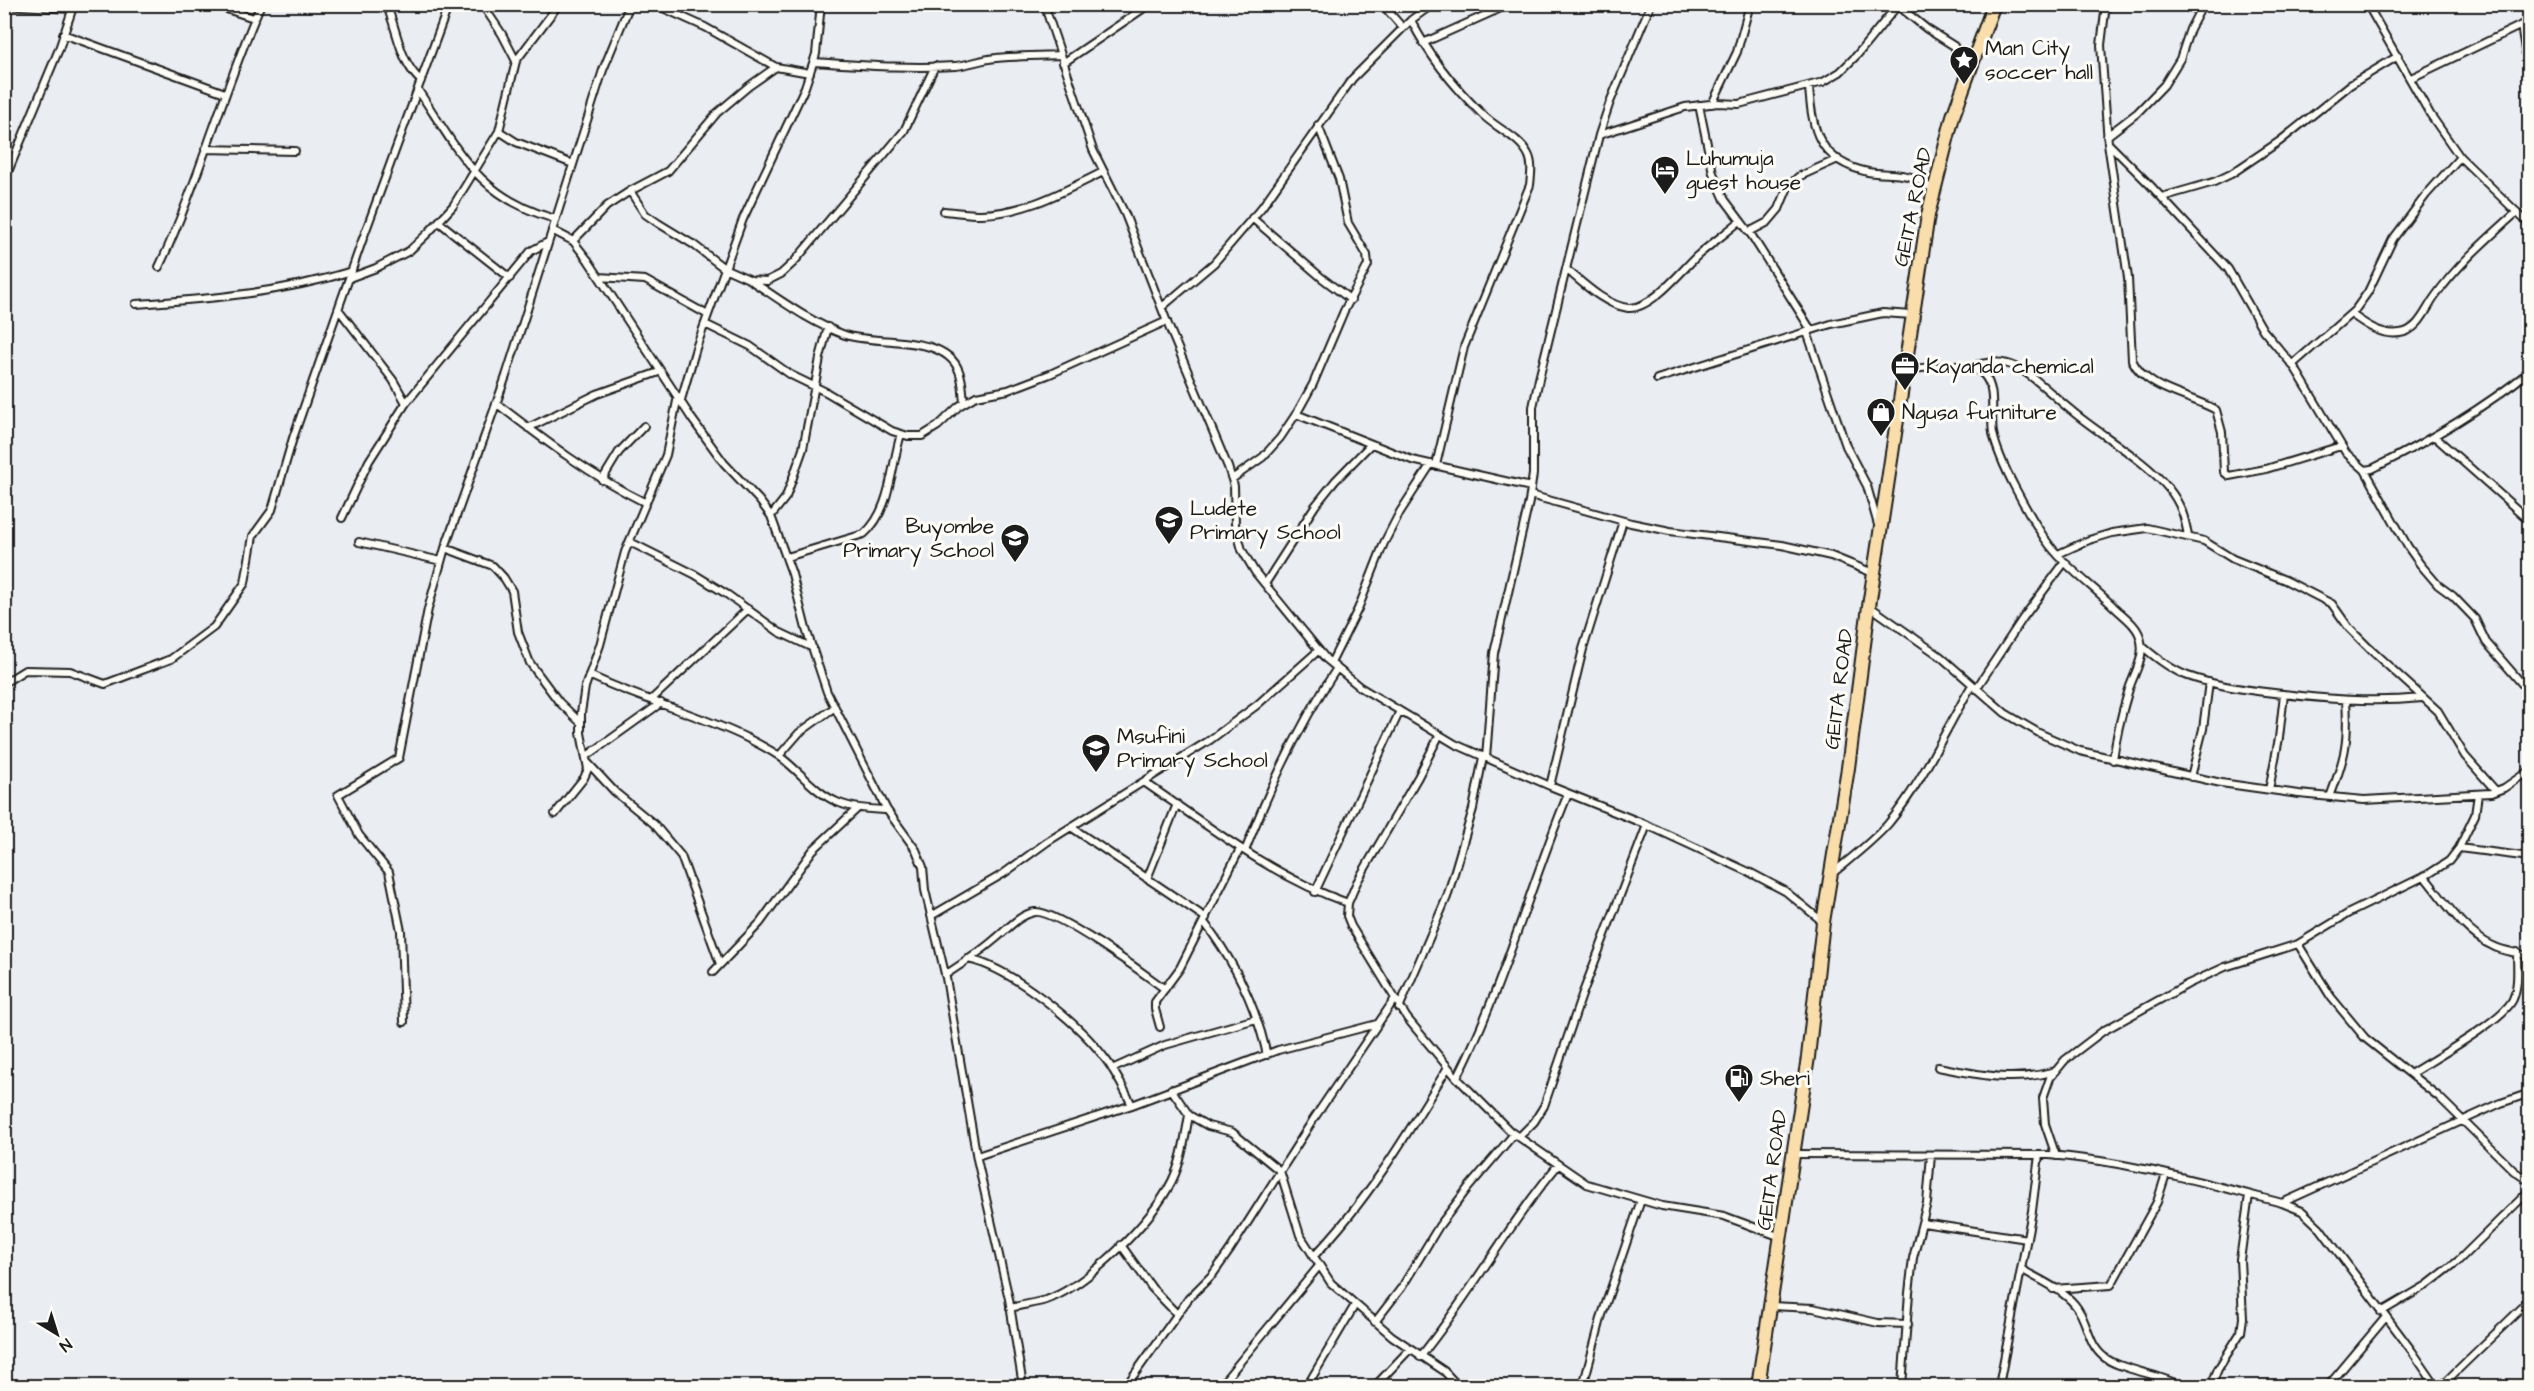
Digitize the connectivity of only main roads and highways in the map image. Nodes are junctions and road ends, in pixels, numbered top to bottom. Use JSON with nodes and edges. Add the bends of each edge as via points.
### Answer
{"nodes":[{"id":1,"x":1994,"y":4,"type":"edge"},
{"id":2,"x":1758,"y":1386,"type":"edge"}],
"edges":[{"from":1,"to":2,"type":"highway","name":"GEITA ROAD","via":[[1953,116],[1934,190],[1912,315]]}]}
